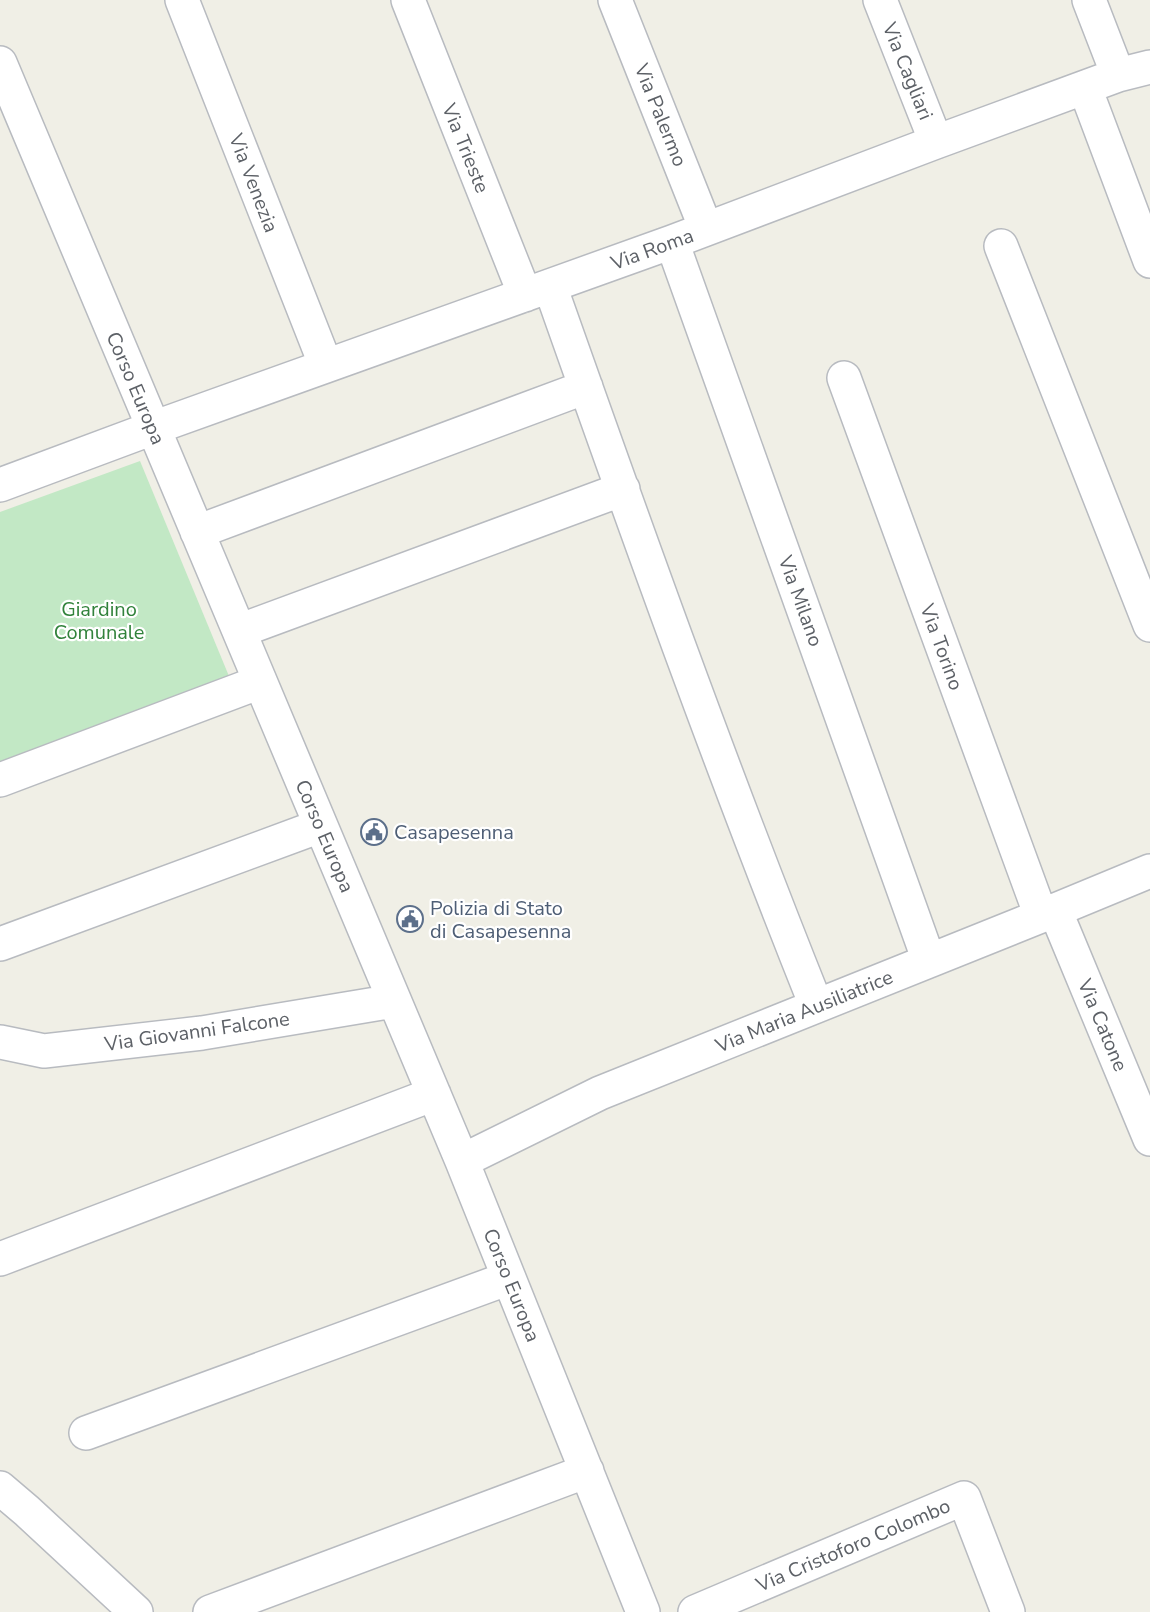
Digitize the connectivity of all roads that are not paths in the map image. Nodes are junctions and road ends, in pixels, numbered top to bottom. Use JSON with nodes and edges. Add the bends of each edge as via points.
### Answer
{"nodes":[{"id":1,"x":182,"y":0,"type":"edge"},
{"id":2,"x":408,"y":0,"type":"edge"},
{"id":3,"x":615,"y":0,"type":"edge"},
{"id":4,"x":880,"y":0,"type":"edge"},
{"id":5,"x":1089,"y":0,"type":"edge"},
{"id":6,"x":0,"y":63,"type":"edge"},
{"id":7,"x":1150,"y":67,"type":"edge"},
{"id":8,"x":1118,"y":75,"type":"junction"},
{"id":9,"x":1085,"y":88,"type":"junction"},
{"id":10,"x":936,"y":142,"type":"junction"},
{"id":11,"x":706,"y":229,"type":"junction"},
{"id":12,"x":672,"y":242,"type":"junction"},
{"id":13,"x":1001,"y":246,"type":"dead end"},
{"id":14,"x":1150,"y":261,"type":"edge"},
{"id":15,"x":537,"y":291,"type":"junction"},
{"id":16,"x":326,"y":366,"type":"junction"},
{"id":17,"x":844,"y":378,"type":"dead end"},
{"id":18,"x":586,"y":387,"type":"junction"},
{"id":19,"x":153,"y":428,"type":"junction"},
{"id":20,"x":0,"y":485,"type":"edge"},
{"id":21,"x":623,"y":489,"type":"junction"},
{"id":22,"x":197,"y":532,"type":"junction"},
{"id":23,"x":1150,"y":625,"type":"edge"},
{"id":24,"x":239,"y":631,"type":"junction"},
{"id":25,"x":260,"y":682,"type":"junction"},
{"id":26,"x":0,"y":780,"type":"edge"},
{"id":27,"x":320,"y":826,"type":"junction"},
{"id":28,"x":1150,"y":871,"type":"edge"},
{"id":29,"x":1048,"y":913,"type":"junction"},
{"id":30,"x":0,"y":944,"type":"edge"},
{"id":31,"x":929,"y":961,"type":"junction"},
{"id":32,"x":394,"y":1001,"type":"junction"},
{"id":33,"x":816,"y":1005,"type":"junction"},
{"id":34,"x":0,"y":1042,"type":"edge"},
{"id":35,"x":434,"y":1094,"type":"junction"},
{"id":36,"x":1150,"y":1139,"type":"edge"},
{"id":37,"x":462,"y":1161,"type":"junction"},
{"id":38,"x":0,"y":1259,"type":"edge"},
{"id":39,"x":509,"y":1278,"type":"junction"},
{"id":40,"x":86,"y":1433,"type":"dead end"},
{"id":41,"x":587,"y":1471,"type":"junction"},
{"id":42,"x":0,"y":1488,"type":"edge"},
{"id":43,"x":14,"y":1516,"type":"edge"},
{"id":44,"x":136,"y":1612,"type":"edge"},
{"id":45,"x":210,"y":1612,"type":"edge"},
{"id":46,"x":643,"y":1612,"type":"edge"},
{"id":47,"x":694,"y":1612,"type":"edge"},
{"id":48,"x":1008,"y":1612,"type":"edge"}],
"edges":[{"from":1,"to":16,"type":"street","name":"Via Venezia"},
{"from":2,"to":15,"type":"street","name":"Via Trieste"},
{"from":3,"to":11,"type":"street","name":"Via Palermo"},
{"from":4,"to":10,"type":"street","name":"Via Cagliari"},
{"from":5,"to":8,"type":"street"},
{"from":6,"to":19,"type":"street","name":"Corso Europa"},
{"from":7,"to":8,"type":"street","name":"Via Roma"},
{"from":8,"to":9,"type":"street","name":"Via Roma"},
{"from":9,"to":10,"type":"street","name":"Via Roma"},
{"from":9,"to":14,"type":"street"},
{"from":10,"to":11,"type":"street","name":"Via Roma"},
{"from":11,"to":12,"type":"street","name":"Via Roma"},
{"from":12,"to":15,"type":"street","name":"Via Roma"},
{"from":12,"to":31,"type":"street","name":"Via Milano"},
{"from":13,"to":23,"type":"street"},
{"from":15,"to":16,"type":"street","name":"Via Roma"},
{"from":15,"to":18,"type":"street","name":"Via Trieste"},
{"from":16,"to":19,"type":"street","name":"Via Roma"},
{"from":17,"to":29,"type":"street","name":"Via Torino"},
{"from":18,"to":21,"type":"street","name":"Via Trieste"},
{"from":18,"to":22,"type":"street"},
{"from":19,"to":20,"type":"street","name":"Via Roma"},
{"from":19,"to":22,"type":"street","name":"Corso Europa"},
{"from":21,"to":24,"type":"street"},
{"from":21,"to":33,"type":"street","name":"Via Trieste","via":[[724,770]]},
{"from":22,"to":24,"type":"street","name":"Corso Europa"},
{"from":24,"to":25,"type":"street","name":"Corso Europa"},
{"from":25,"to":26,"type":"street"},
{"from":25,"to":27,"type":"street","name":"Corso Europa"},
{"from":27,"to":30,"type":"street"},
{"from":27,"to":32,"type":"street","name":"Corso Europa"},
{"from":28,"to":29,"type":"street","name":"Via Maria Ausiliatrice"},
{"from":29,"to":31,"type":"street","name":"Via Maria Ausiliatrice"},
{"from":29,"to":36,"type":"street","name":"Via Catone"},
{"from":31,"to":33,"type":"street","name":"Via Maria Ausiliatrice"},
{"from":32,"to":34,"type":"street","name":"Via Giovanni Falcone","via":[[202,1033],[44,1051]]},
{"from":32,"to":35,"type":"street","name":"Corso Europa"},
{"from":33,"to":37,"type":"street","name":"Via Maria Ausiliatrice","via":[[600,1093]]},
{"from":35,"to":37,"type":"street","name":"Corso Europa"},
{"from":35,"to":38,"type":"street"},
{"from":37,"to":39,"type":"street","name":"Corso Europa"},
{"from":39,"to":40,"type":"street"},
{"from":39,"to":41,"type":"street","name":"Corso Europa"},
{"from":41,"to":45,"type":"street"},
{"from":41,"to":46,"type":"street","name":"Corso Europa"},
{"from":42,"to":43,"type":"street"},
{"from":43,"to":44,"type":"street"},
{"from":47,"to":48,"type":"street","name":"Via Cristoforo Colombo","via":[[964,1498]]}]}
